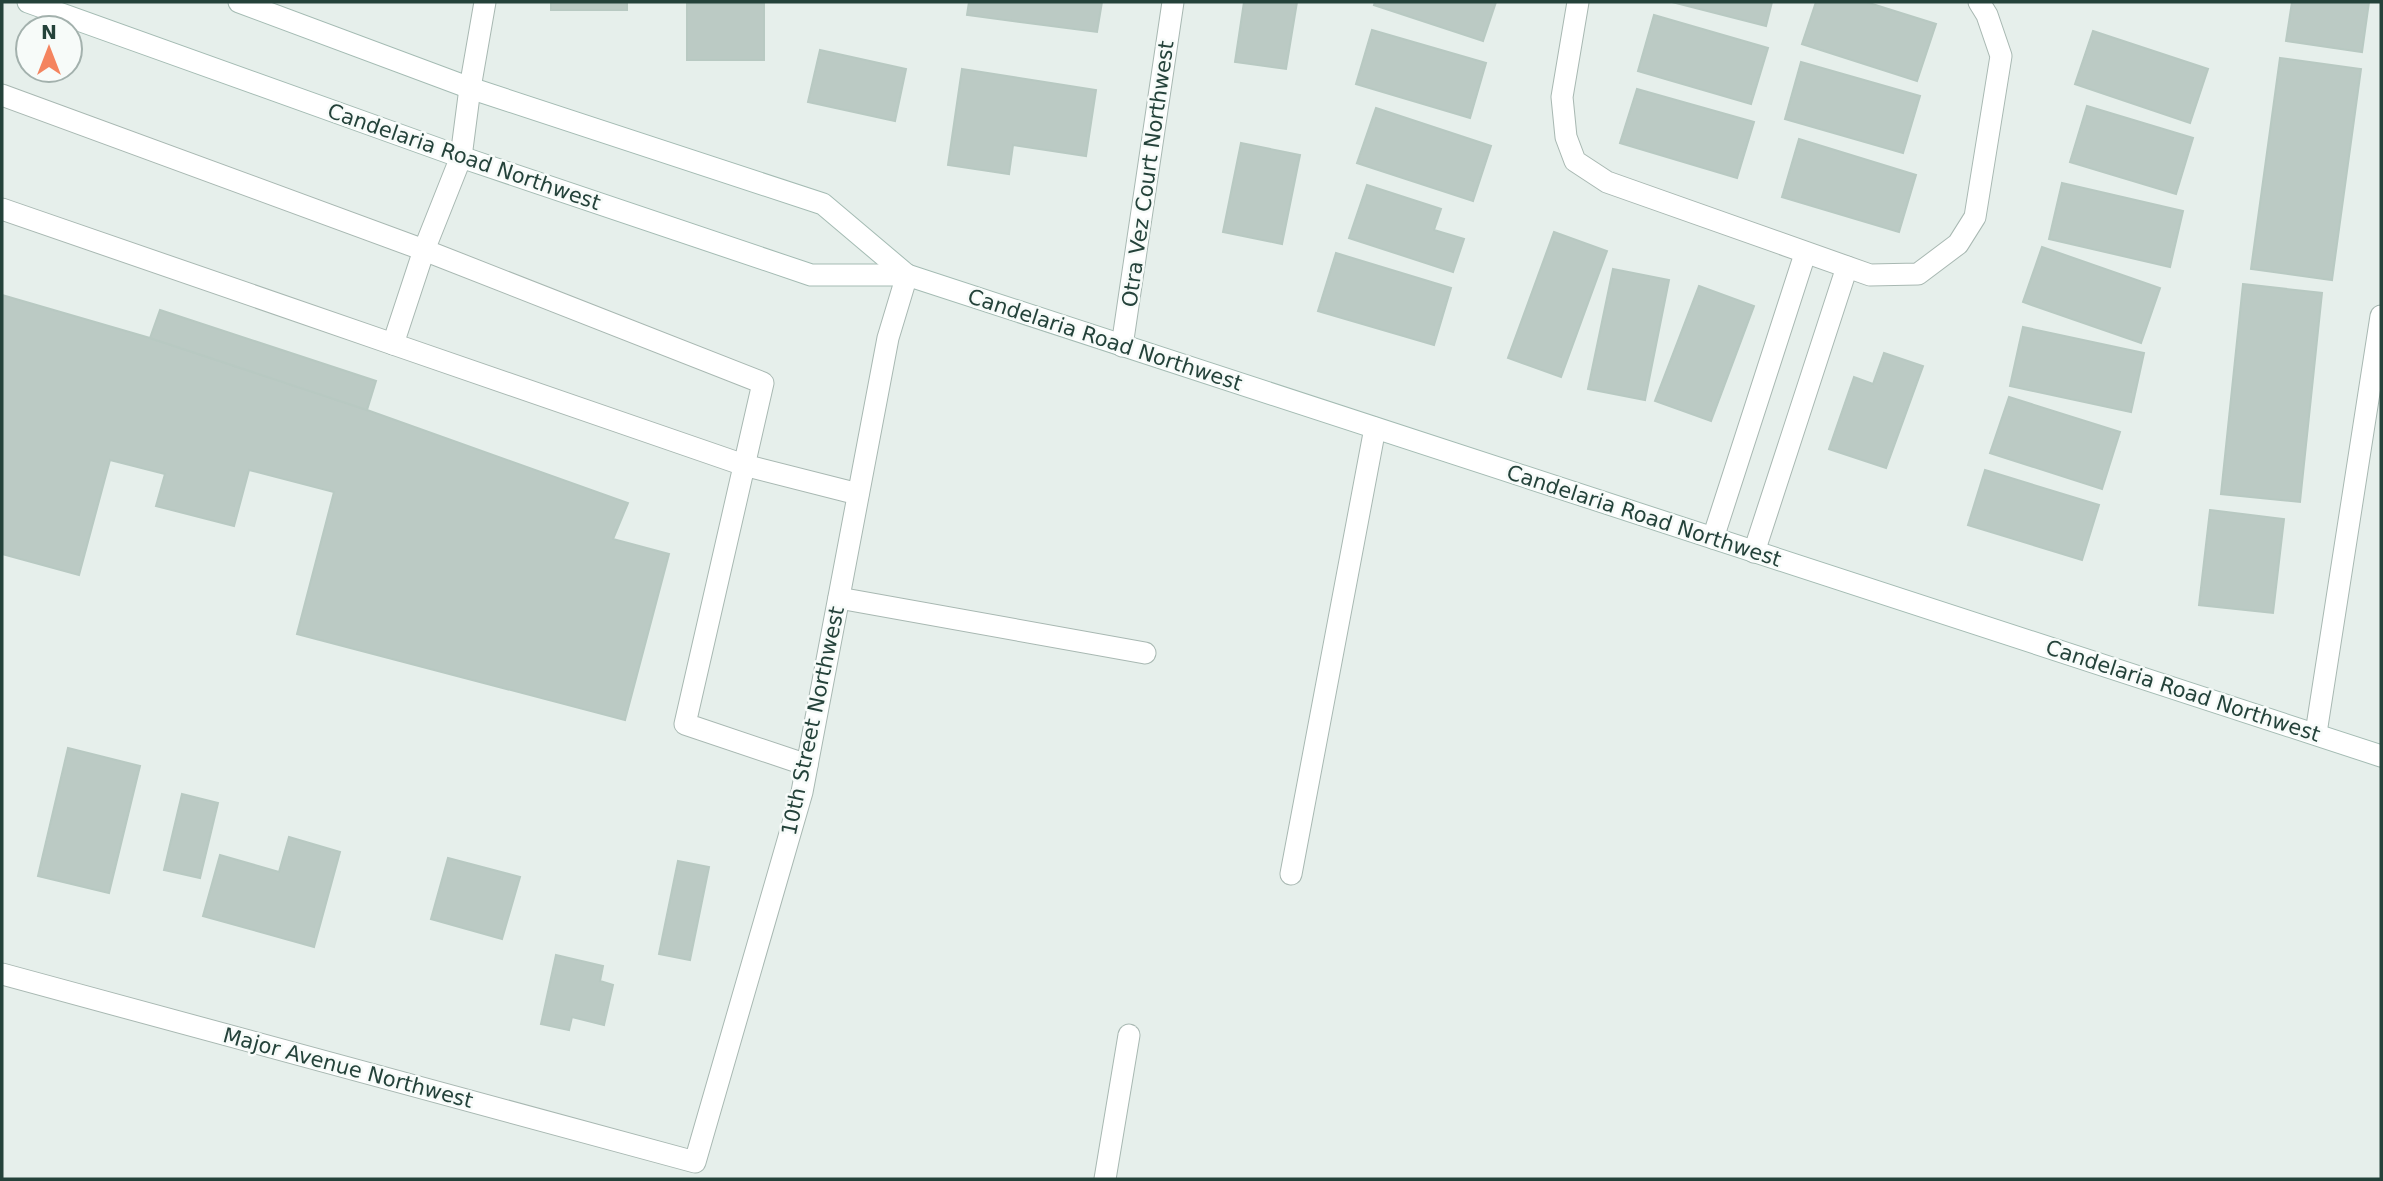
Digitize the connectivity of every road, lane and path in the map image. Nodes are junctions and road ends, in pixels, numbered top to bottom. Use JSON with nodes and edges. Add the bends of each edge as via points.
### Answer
{"nodes":[{"id":1,"x":29,"y":2,"type":"edge"},
{"id":2,"x":239,"y":2,"type":"edge"},
{"id":3,"x":485,"y":2,"type":"edge"},
{"id":4,"x":1173,"y":2,"type":"edge"},
{"id":5,"x":1578,"y":2,"type":"edge"},
{"id":6,"x":1979,"y":2,"type":"edge"},
{"id":7,"x":470,"y":88,"type":"junction"},
{"id":8,"x":2,"y":95,"type":"edge"},
{"id":9,"x":461,"y":157,"type":"junction"},
{"id":10,"x":2,"y":209,"type":"edge"},
{"id":11,"x":424,"y":250,"type":"junction"},
{"id":12,"x":1805,"y":254,"type":"junction"},
{"id":13,"x":1847,"y":267,"type":"junction"},
{"id":14,"x":907,"y":275,"type":"junction"},
{"id":15,"x":2381,"y":316,"type":"edge"},
{"id":16,"x":393,"y":344,"type":"junction"},
{"id":17,"x":1122,"y":346,"type":"junction"},
{"id":18,"x":1375,"y":428,"type":"junction"},
{"id":19,"x":744,"y":465,"type":"junction"},
{"id":20,"x":858,"y":494,"type":"junction"},
{"id":21,"x":1713,"y":538,"type":"junction"},
{"id":22,"x":1754,"y":552,"type":"junction"},
{"id":23,"x":839,"y":598,"type":"junction"},
{"id":24,"x":1145,"y":653,"type":"dead end"},
{"id":25,"x":2316,"y":733,"type":"junction"},
{"id":26,"x":2381,"y":756,"type":"edge"},
{"id":27,"x":807,"y":765,"type":"junction"},
{"id":28,"x":1291,"y":874,"type":"dead end"},
{"id":29,"x":2,"y":974,"type":"edge"},
{"id":30,"x":1129,"y":1035,"type":"dead end"},
{"id":31,"x":695,"y":1162,"type":"joint"},
{"id":32,"x":1105,"y":1179,"type":"edge"}],
"edges":[{"from":1,"to":9,"type":"street","name":"Candelaria Road Northwest"},
{"from":2,"to":7,"type":"street","name":"Candelaria Road Northwest"},
{"from":3,"to":7,"type":"street"},
{"from":4,"to":17,"type":"street","name":"Otra Vez Court Northwest"},
{"from":5,"to":12,"type":"street","via":[[1562,97],[1566,137],[1575,161],[1607,182]]},
{"from":6,"to":13,"type":"street","via":[[2001,56],[1975,216],[1958,244],[1918,274],[1870,275]]},
{"from":7,"to":9,"type":"street"},
{"from":7,"to":14,"type":"street","name":"Candelaria Road Northwest","via":[[823,204]]},
{"from":8,"to":11,"type":"street"},
{"from":9,"to":11,"type":"street"},
{"from":9,"to":14,"type":"street","name":"Candelaria Road Northwest","via":[[811,275]]},
{"from":10,"to":16,"type":"street"},
{"from":11,"to":16,"type":"street"},
{"from":11,"to":19,"type":"street","via":[[763,383]]},
{"from":12,"to":13,"type":"street"},
{"from":12,"to":21,"type":"street"},
{"from":13,"to":22,"type":"street"},
{"from":14,"to":17,"type":"street","name":"Candelaria Road Northwest"},
{"from":14,"to":20,"type":"street","name":"10th Street Northwest","via":[[888,338]]},
{"from":15,"to":25,"type":"street"},
{"from":16,"to":19,"type":"street"},
{"from":17,"to":18,"type":"street","name":"Candelaria Road Northwest"},
{"from":18,"to":21,"type":"street","name":"Candelaria Road Northwest"},
{"from":18,"to":28,"type":"street"},
{"from":19,"to":20,"type":"street"},
{"from":19,"to":27,"type":"street","via":[[685,724]]},
{"from":20,"to":23,"type":"street","name":"10th Street Northwest"},
{"from":21,"to":22,"type":"street","name":"Candelaria Road Northwest"},
{"from":22,"to":25,"type":"street","name":"Candelaria Road Northwest"},
{"from":23,"to":24,"type":"street"},
{"from":23,"to":27,"type":"street","name":"10th Street Northwest"},
{"from":25,"to":26,"type":"street","name":"Candelaria Road Northwest"},
{"from":27,"to":31,"type":"street","name":"10th Street Northwest"},
{"from":29,"to":31,"type":"street","name":"Major Avenue Northwest"},
{"from":30,"to":32,"type":"street"}]}
